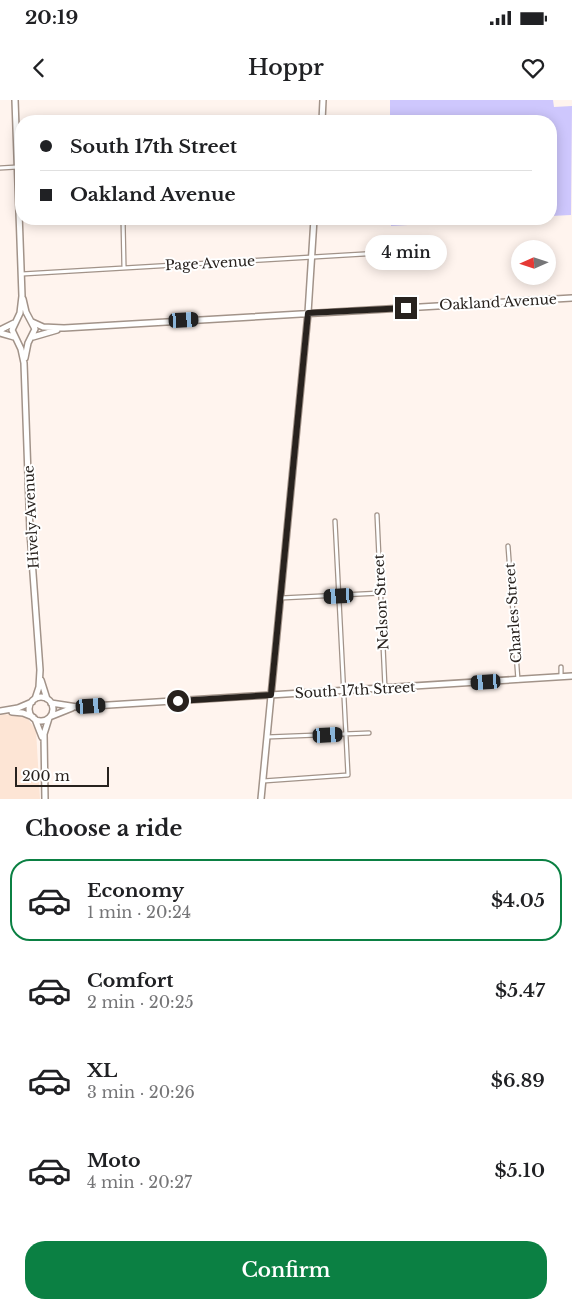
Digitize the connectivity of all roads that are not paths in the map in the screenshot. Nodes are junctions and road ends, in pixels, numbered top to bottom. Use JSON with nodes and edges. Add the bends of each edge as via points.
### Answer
{"nodes":[{"id":1,"x":15,"y":100,"type":"edge"},
{"id":2,"x":323,"y":100,"type":"edge"},
{"id":3,"x":16,"y":115,"type":"edge"},
{"id":4,"x":322,"y":115,"type":"edge"},
{"id":5,"x":15,"y":167,"type":"edge"},
{"id":6,"x":0,"y":168,"type":"edge"},
{"id":7,"x":20,"y":225,"type":"edge"},
{"id":8,"x":123,"y":225,"type":"edge"},
{"id":9,"x":314,"y":225,"type":"edge"},
{"id":10,"x":398,"y":252,"type":"dead end"},
{"id":11,"x":312,"y":257,"type":"junction"},
{"id":12,"x":124,"y":267,"type":"junction"},
{"id":13,"x":21,"y":274,"type":"junction"},
{"id":14,"x":22,"y":296,"type":"junction"},
{"id":15,"x":572,"y":298,"type":"edge"},
{"id":16,"x":308,"y":313,"type":"junction"},
{"id":17,"x":15,"y":322,"type":"junction"},
{"id":18,"x":31,"y":322,"type":"junction"},
{"id":19,"x":64,"y":328,"type":"junction"},
{"id":20,"x":0,"y":332,"type":"edge"},
{"id":21,"x":15,"y":338,"type":"junction"},
{"id":22,"x":32,"y":338,"type":"junction"},
{"id":23,"x":24,"y":363,"type":"junction"},
{"id":24,"x":377,"y":515,"type":"dead end"},
{"id":25,"x":335,"y":521,"type":"dead end"},
{"id":26,"x":508,"y":546,"type":"dead end"},
{"id":27,"x":381,"y":593,"type":"junction"},
{"id":28,"x":339,"y":596,"type":"junction"},
{"id":29,"x":280,"y":598,"type":"junction"},
{"id":30,"x":561,"y":667,"type":"dead end"},
{"id":31,"x":40,"y":670,"type":"junction"},
{"id":32,"x":572,"y":676,"type":"edge"},
{"id":33,"x":561,"y":677,"type":"junction"},
{"id":34,"x":518,"y":680,"type":"junction"},
{"id":35,"x":385,"y":688,"type":"junction"},
{"id":36,"x":344,"y":690,"type":"junction"},
{"id":37,"x":271,"y":695,"type":"junction"},
{"id":38,"x":34,"y":701,"type":"junction"},
{"id":39,"x":49,"y":701,"type":"junction"},
{"id":40,"x":77,"y":707,"type":"junction"},
{"id":41,"x":1,"y":711,"type":"edge"},
{"id":42,"x":50,"y":717,"type":"junction"},
{"id":43,"x":34,"y":718,"type":"junction"},
{"id":44,"x":369,"y":733,"type":"dead end"},
{"id":45,"x":347,"y":734,"type":"junction"},
{"id":46,"x":267,"y":737,"type":"junction"},
{"id":47,"x":43,"y":746,"type":"junction"},
{"id":48,"x":263,"y":781,"type":"junction"},
{"id":49,"x":44,"y":799,"type":"edge"},
{"id":50,"x":261,"y":799,"type":"edge"}],
"edges":[{"from":1,"to":3,"type":"street"},
{"from":2,"to":4,"type":"street"},
{"from":5,"to":6,"type":"street"},
{"from":7,"to":13,"type":"street"},
{"from":8,"to":12,"type":"street"},
{"from":9,"to":11,"type":"street"},
{"from":10,"to":11,"type":"street","name":"Page Avenue"},
{"from":11,"to":12,"type":"street","name":"Page Avenue"},
{"from":11,"to":16,"type":"street"},
{"from":12,"to":13,"type":"street","name":"Page Avenue"},
{"from":13,"to":14,"type":"street"},
{"from":14,"to":17,"type":"street","name":"Hively Avenue"},
{"from":14,"to":18,"type":"street","name":"Hively Avenue"},
{"from":15,"to":16,"type":"street","name":"Oakland Avenue"},
{"from":16,"to":19,"type":"street","name":"Oakland Avenue"},
{"from":16,"to":29,"type":"street"},
{"from":17,"to":18,"type":"street","via":[[23,318]]},
{"from":17,"to":20,"type":"street"},
{"from":17,"to":21,"type":"street","name":"Hively Avenue","via":[[12,330]]},
{"from":18,"to":19,"type":"street","name":"Oakland Avenue","via":[[44,327]]},
{"from":18,"to":22,"type":"street","name":"Hively Avenue","via":[[35,330]]},
{"from":19,"to":22,"type":"street","name":"Oakland Avenue"},
{"from":20,"to":21,"type":"street"},
{"from":21,"to":22,"type":"street","via":[[23,342]]},
{"from":21,"to":23,"type":"street","name":"Hively Avenue"},
{"from":22,"to":23,"type":"street","name":"Hively Avenue"},
{"from":23,"to":31,"type":"street","name":"Hively Avenue"},
{"from":24,"to":27,"type":"street","name":"Nelson Street"},
{"from":25,"to":28,"type":"street"},
{"from":26,"to":34,"type":"street","name":"Charles Street"},
{"from":27,"to":28,"type":"street"},
{"from":27,"to":35,"type":"street","name":"Nelson Street"},
{"from":28,"to":29,"type":"street"},
{"from":28,"to":36,"type":"street"},
{"from":29,"to":37,"type":"street"},
{"from":30,"to":33,"type":"street"},
{"from":31,"to":38,"type":"street","name":"Hively Avenue"},
{"from":31,"to":39,"type":"street","name":"Hively Avenue"},
{"from":32,"to":33,"type":"street","name":"South 17th Street"},
{"from":33,"to":34,"type":"street","name":"South 17th Street"},
{"from":34,"to":35,"type":"street","name":"South 17th Street"},
{"from":35,"to":36,"type":"street","name":"South 17th Street"},
{"from":36,"to":37,"type":"street","name":"South 17th Street"},
{"from":36,"to":45,"type":"street"},
{"from":37,"to":40,"type":"street","name":"South 17th Street"},
{"from":37,"to":46,"type":"street"},
{"from":38,"to":39,"type":"street"},
{"from":38,"to":41,"type":"street"},
{"from":38,"to":43,"type":"street","via":[[30,711]]},
{"from":39,"to":40,"type":"street"},
{"from":39,"to":42,"type":"street","via":[[53,710]]},
{"from":40,"to":42,"type":"street"},
{"from":41,"to":43,"type":"street","via":[[23,712]]},
{"from":42,"to":43,"type":"street","via":[[43,721]]},
{"from":42,"to":47,"type":"street","via":[[44,729]]},
{"from":43,"to":47,"type":"street"},
{"from":44,"to":45,"type":"street"},
{"from":45,"to":46,"type":"street"},
{"from":45,"to":48,"type":"street","via":[[348,775]]},
{"from":46,"to":48,"type":"street"},
{"from":47,"to":49,"type":"street"},
{"from":48,"to":50,"type":"street"}]}
